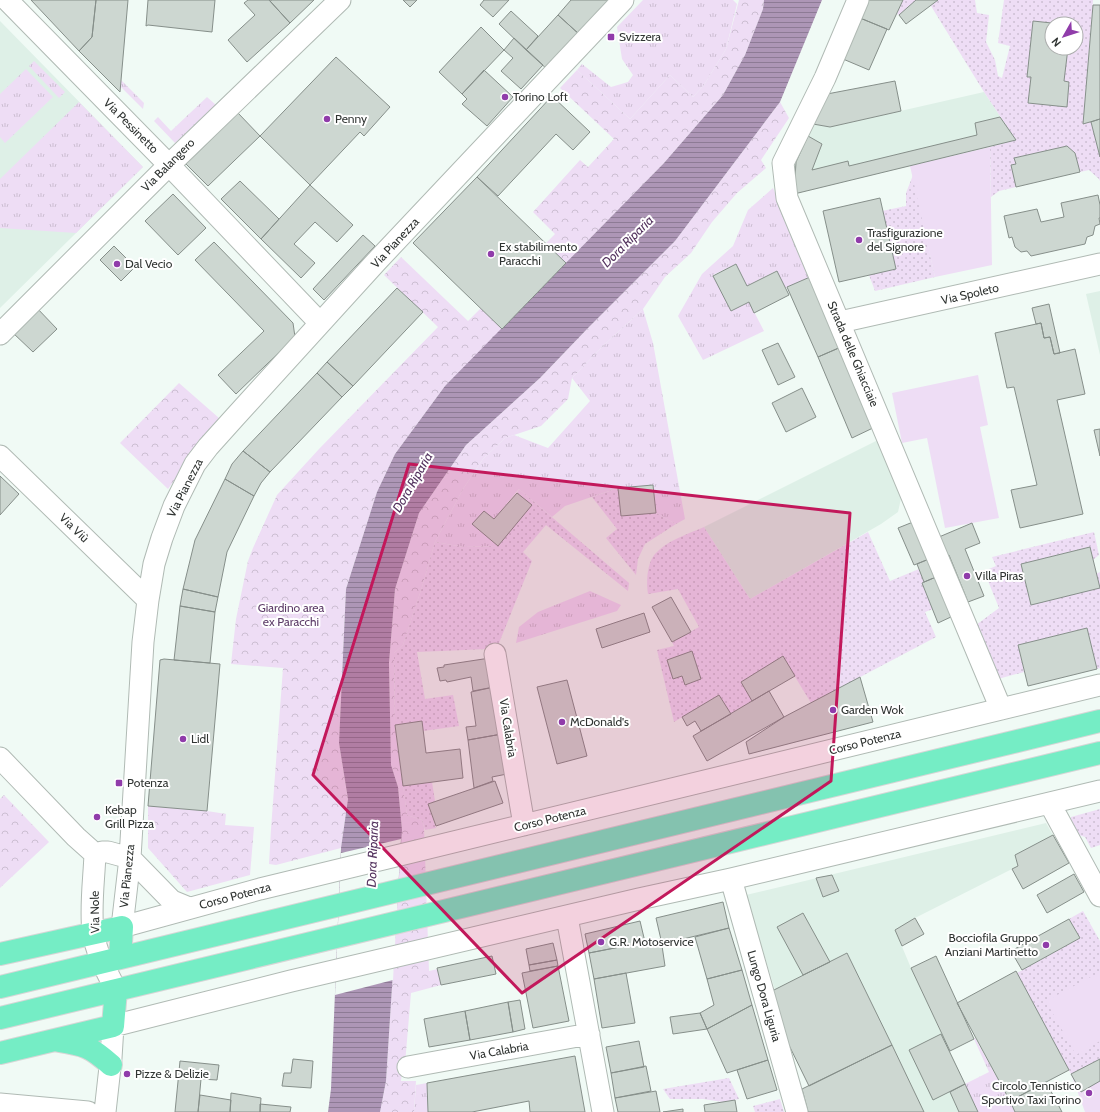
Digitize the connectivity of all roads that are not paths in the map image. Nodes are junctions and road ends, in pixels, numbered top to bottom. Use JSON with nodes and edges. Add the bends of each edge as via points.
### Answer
{"nodes":[{"id":1,"x":7,"y":0,"type":"edge"},
{"id":2,"x":340,"y":0,"type":"edge"},
{"id":3,"x":623,"y":0,"type":"edge"},
{"id":4,"x":858,"y":0,"type":"edge"},
{"id":5,"x":169,"y":165,"type":"junction"},
{"id":6,"x":1100,"y":264,"type":"edge"},
{"id":7,"x":840,"y":322,"type":"junction"},
{"id":8,"x":320,"y":323,"type":"junction"},
{"id":9,"x":0,"y":334,"type":"edge"},
{"id":10,"x":0,"y":456,"type":"edge"},
{"id":11,"x":148,"y":600,"type":"junction"},
{"id":12,"x":495,"y":654,"type":"dead end"},
{"id":13,"x":1100,"y":685,"type":"edge"},
{"id":14,"x":1001,"y":709,"type":"junction"},
{"id":15,"x":1100,"y":721,"type":"edge"},
{"id":16,"x":1100,"y":753,"type":"edge"},
{"id":17,"x":0,"y":758,"type":"edge"},
{"id":18,"x":1100,"y":791,"type":"edge"},
{"id":19,"x":1050,"y":804,"type":"junction"},
{"id":20,"x":524,"y":825,"type":"junction"},
{"id":21,"x":95,"y":854,"type":"junction"},
{"id":22,"x":130,"y":858,"type":"junction"},
{"id":23,"x":731,"y":879,"type":"junction"},
{"id":24,"x":1100,"y":896,"type":"edge"},
{"id":25,"x":189,"y":908,"type":"junction"},
{"id":26,"x":567,"y":917,"type":"junction"},
{"id":27,"x":122,"y":927,"type":"junction"},
{"id":28,"x":93,"y":933,"type":"junction"},
{"id":29,"x":0,"y":954,"type":"edge"},
{"id":30,"x":111,"y":960,"type":"junction"},
{"id":31,"x":0,"y":987,"type":"edge"},
{"id":32,"x":116,"y":990,"type":"junction"},
{"id":33,"x":0,"y":1018,"type":"edge"},
{"id":34,"x":113,"y":1026,"type":"junction"},
{"id":35,"x":589,"y":1034,"type":"junction"},
{"id":36,"x":54,"y":1041,"type":"junction"},
{"id":37,"x":0,"y":1053,"type":"edge"},
{"id":38,"x":111,"y":1066,"type":"junction"},
{"id":39,"x":408,"y":1068,"type":"dead end"},
{"id":40,"x":0,"y":1104,"type":"edge"},
{"id":41,"x":88,"y":1112,"type":"edge"},
{"id":42,"x":105,"y":1112,"type":"edge"},
{"id":43,"x":603,"y":1112,"type":"edge"},
{"id":44,"x":797,"y":1112,"type":"edge"}],
"edges":[{"from":1,"to":5,"type":"street","name":"Via Pessinetto"},
{"from":2,"to":5,"type":"street","name":"Via Balangero"},
{"from":3,"to":8,"type":"street","name":"Via Pianezza"},
{"from":4,"to":7,"type":"street","name":"Strada delle Ghiacciaie","via":[[825,78],[784,163],[787,198]]},
{"from":5,"to":8,"type":"street","name":"Via Pessinetto"},
{"from":5,"to":9,"type":"street","name":"Via Balangero"},
{"from":6,"to":7,"type":"street","name":"Via Spoleto"},
{"from":7,"to":14,"type":"street","name":"Strada delle Ghiacciaie"},
{"from":8,"to":11,"type":"street","name":"Via Pianezza","via":[[195,464],[162,538],[154,564]]},
{"from":10,"to":11,"type":"street","name":"Via Viù"},
{"from":11,"to":22,"type":"street","name":"Via Pianezza","via":[[143,642]]},
{"from":12,"to":20,"type":"street","name":"Via Calabria"},
{"from":13,"to":14,"type":"street","name":"Corso Potenza"},
{"from":14,"to":20,"type":"street","name":"Corso Potenza"},
{"from":15,"to":30,"type":"main road"},
{"from":16,"to":32,"type":"main road"},
{"from":17,"to":21,"type":"street"},
{"from":18,"to":19,"type":"street"},
{"from":19,"to":23,"type":"street"},
{"from":19,"to":24,"type":"street"},
{"from":20,"to":25,"type":"street","name":"Corso Potenza"},
{"from":21,"to":22,"type":"street","via":[[108,852]]},
{"from":21,"to":28,"type":"street","name":"Via Nole"},
{"from":22,"to":25,"type":"street","via":[[172,900]]},
{"from":22,"to":27,"type":"street","name":"Via Pianezza"},
{"from":23,"to":26,"type":"street"},
{"from":23,"to":44,"type":"street","name":"Lungo Dora Liguria"},
{"from":25,"to":27,"type":"street","name":"Corso Potenza"},
{"from":26,"to":34,"type":"street","via":[[291,981]]},
{"from":26,"to":35,"type":"street"},
{"from":27,"to":28,"type":"main road","name":"Corso Potenza"},
{"from":27,"to":30,"type":"main road","name":"Via Pianezza"},
{"from":28,"to":29,"type":"main road","name":"Corso Potenza"},
{"from":28,"to":30,"type":"street","name":"Via Nole"},
{"from":30,"to":31,"type":"main road"},
{"from":30,"to":32,"type":"street","name":"Via Pianezza"},
{"from":32,"to":33,"type":"main road"},
{"from":32,"to":34,"type":"main road","name":"Via Pianezza"},
{"from":34,"to":36,"type":"main road"},
{"from":34,"to":38,"type":"street","name":"Via Pianezza"},
{"from":35,"to":39,"type":"street","name":"Via Calabria"},
{"from":35,"to":43,"type":"street"},
{"from":36,"to":37,"type":"main road"},
{"from":36,"to":38,"type":"main road","via":[[76,1043],[96,1052]]},
{"from":38,"to":42,"type":"street","name":"Via Pianezza"},
{"from":40,"to":41,"type":"street"}]}
